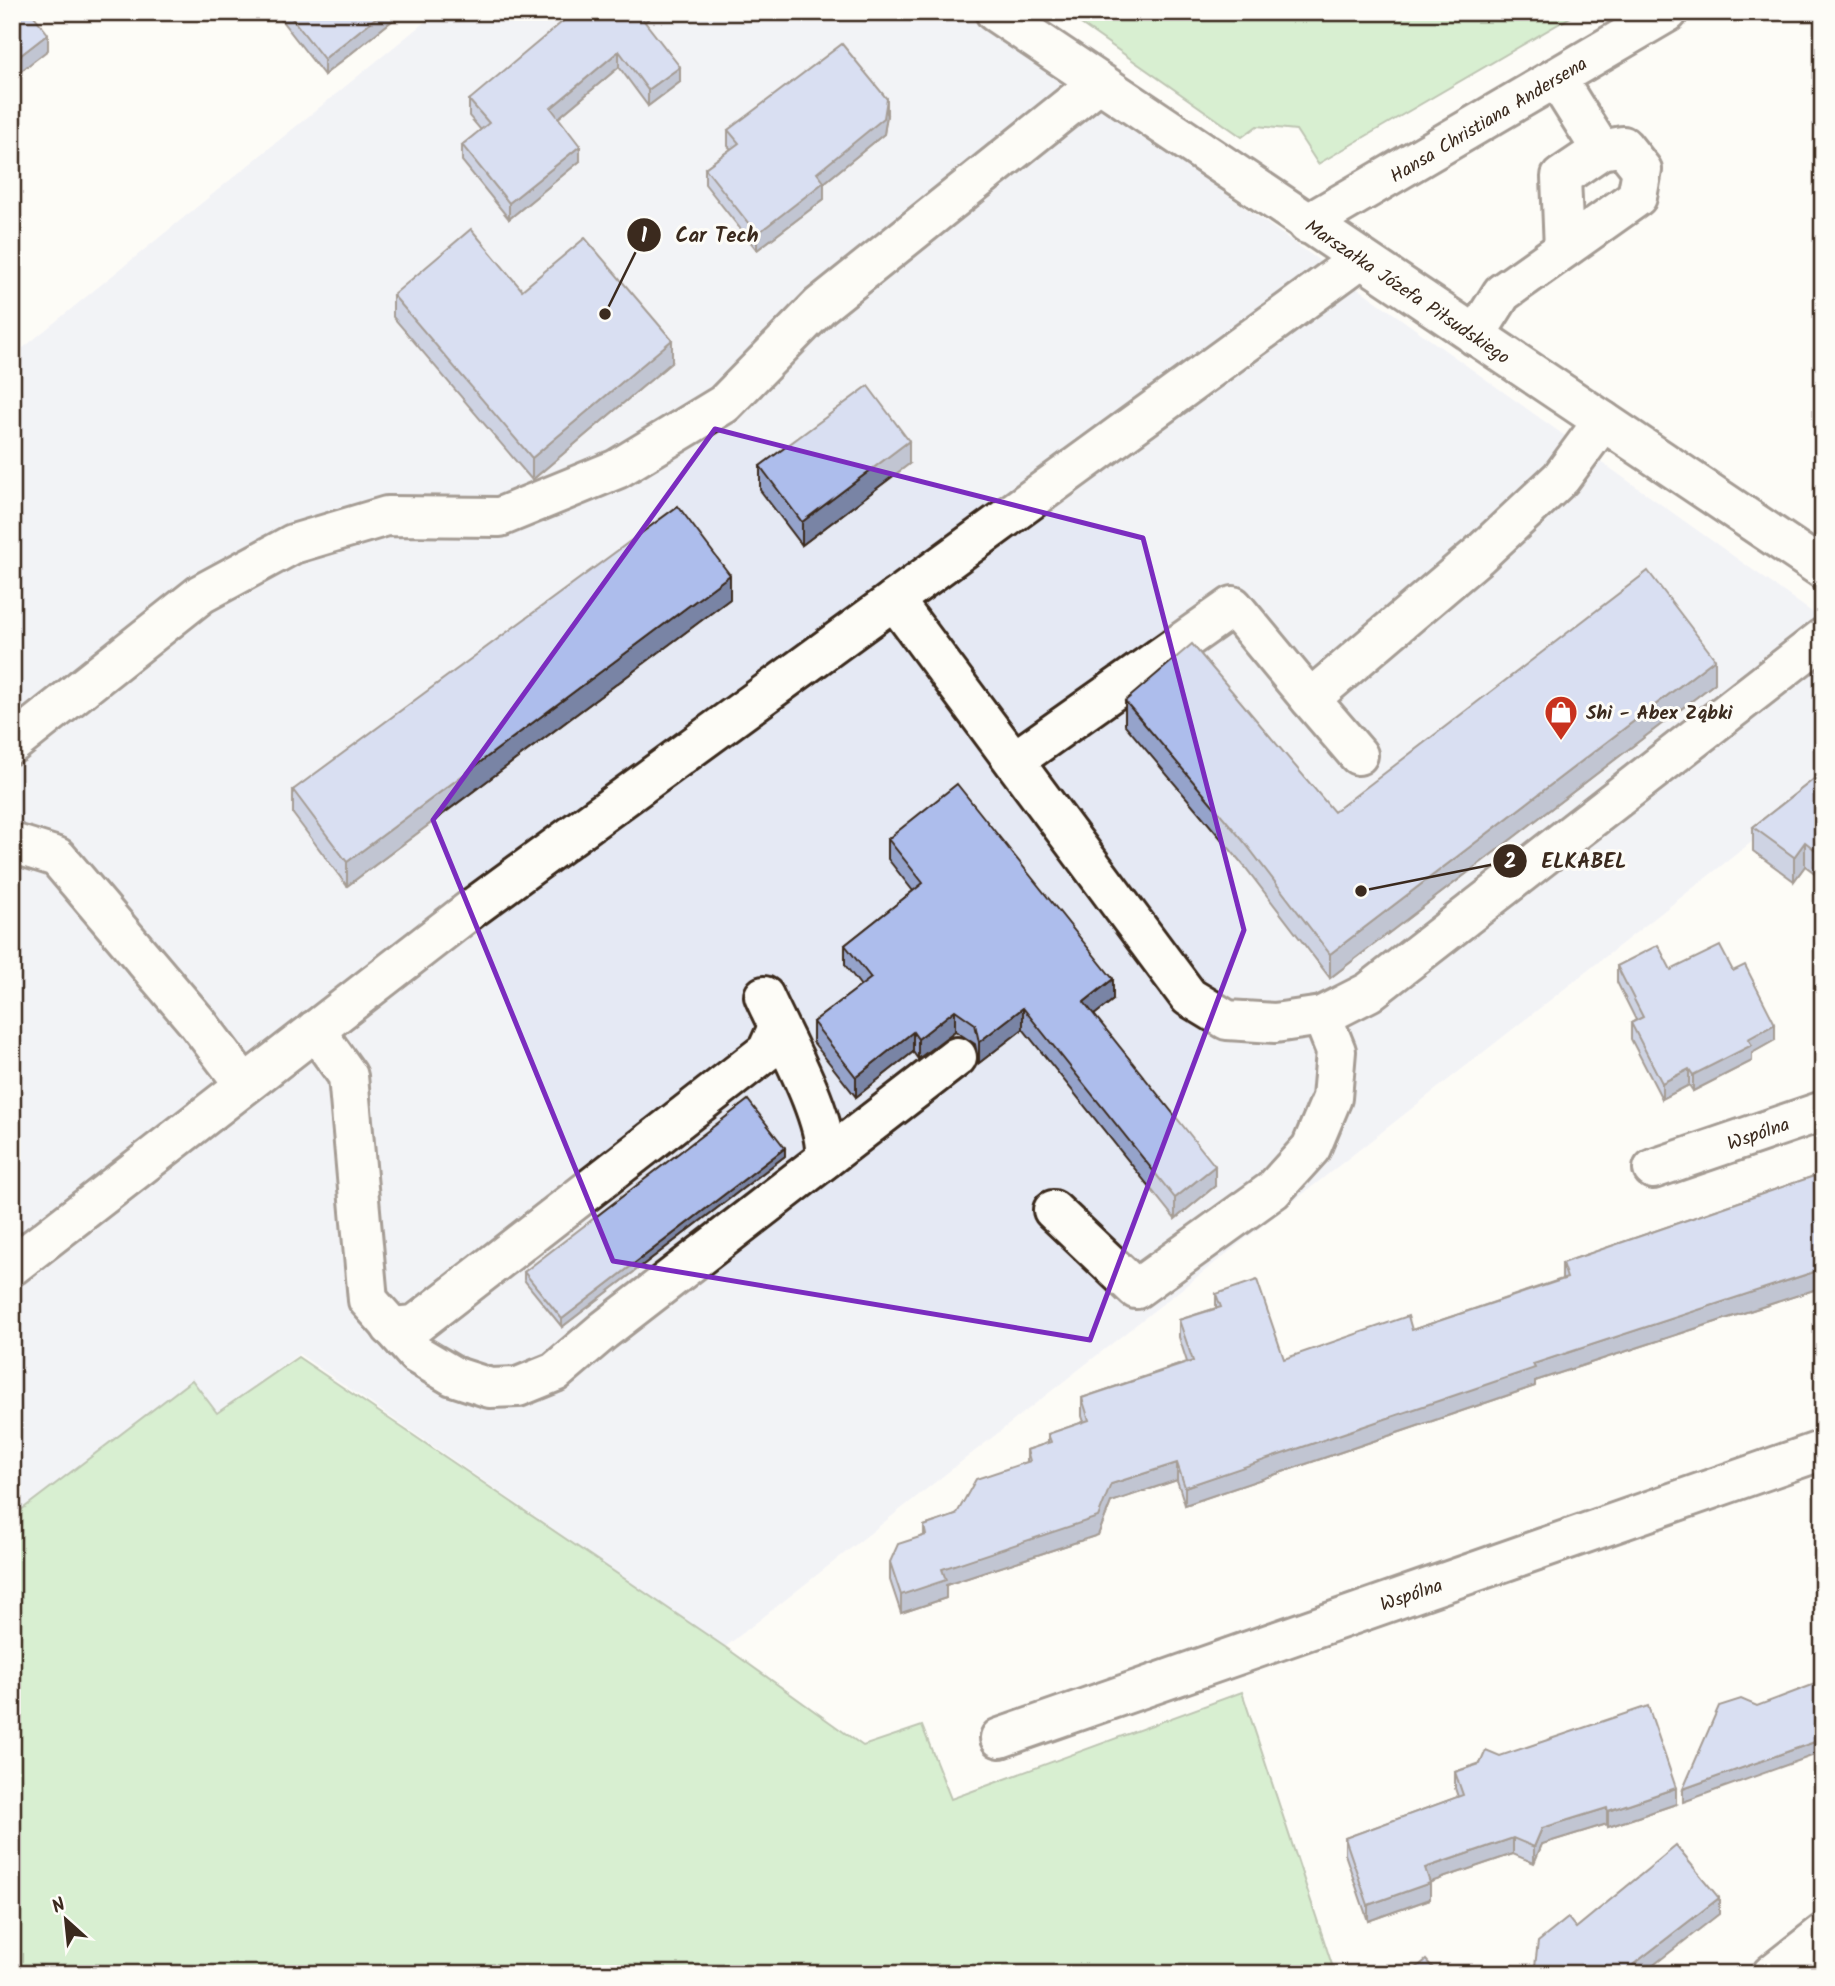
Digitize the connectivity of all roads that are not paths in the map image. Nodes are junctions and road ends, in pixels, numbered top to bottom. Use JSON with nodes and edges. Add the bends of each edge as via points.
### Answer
{"nodes":[{"id":1,"x":995,"y":12,"type":"edge"},
{"id":2,"x":1668,"y":12,"type":"edge"},
{"id":3,"x":1556,"y":78,"type":"junction"},
{"id":4,"x":1098,"y":83,"type":"junction"},
{"id":5,"x":1601,"y":149,"type":"junction"},
{"id":6,"x":1307,"y":224,"type":"junction"},
{"id":7,"x":1564,"y":249,"type":"junction"},
{"id":8,"x":1359,"y":260,"type":"junction"},
{"id":9,"x":1475,"y":336,"type":"junction"},
{"id":10,"x":1603,"y":421,"type":"junction"},
{"id":11,"x":1823,"y":569,"type":"edge"},
{"id":12,"x":894,"y":600,"type":"junction"},
{"id":13,"x":1823,"y":638,"type":"edge"},
{"id":14,"x":1310,"y":699,"type":"junction"},
{"id":15,"x":12,"y":744,"type":"edge"},
{"id":16,"x":1358,"y":755,"type":"dead end"},
{"id":17,"x":1014,"y":761,"type":"junction"},
{"id":18,"x":12,"y":843,"type":"edge"},
{"id":19,"x":1322,"y":1016,"type":"junction"},
{"id":20,"x":315,"y":1030,"type":"junction"},
{"id":21,"x":957,"y":1058,"type":"dead end"},
{"id":22,"x":244,"y":1084,"type":"junction"},
{"id":23,"x":1823,"y":1111,"type":"edge"},
{"id":24,"x":825,"y":1159,"type":"junction"},
{"id":25,"x":1653,"y":1169,"type":"dead end"},
{"id":26,"x":1052,"y":1210,"type":"dead end"},
{"id":27,"x":12,"y":1266,"type":"edge"},
{"id":28,"x":379,"y":1314,"type":"junction"},
{"id":29,"x":1823,"y":1450,"type":"edge"},
{"id":30,"x":1000,"y":1738,"type":"dead end"},
{"id":31,"x":1823,"y":1934,"type":"edge"},
{"id":32,"x":1772,"y":1974,"type":"edge"}],
"edges":[{"from":1,"to":4,"type":"street","name":"Marszałka Józefa Piłsudskiego"},
{"from":2,"to":3,"type":"street","name":"Hansa Christiana Andersena"},
{"from":3,"to":5,"type":"street"},
{"from":3,"to":6,"type":"street","name":"Hansa Christiana Andersena"},
{"from":4,"to":6,"type":"street","name":"Marszałka Józefa Piłsudskiego"},
{"from":4,"to":15,"type":"street","via":[[820,306],[724,404],[617,469],[500,517],[387,516],[293,544],[201,594]]},
{"from":5,"to":7,"type":"street","via":[[1561,177]]},
{"from":5,"to":7,"type":"street","via":[[1623,146],[1642,170],[1637,197]]},
{"from":6,"to":8,"type":"street","name":"Marszałka Józefa Piłsudskiego"},
{"from":7,"to":9,"type":"street","via":[[1502,293]]},
{"from":8,"to":9,"type":"street","name":"Marszałka Józefa Piłsudskiego"},
{"from":8,"to":12,"type":"street"},
{"from":9,"to":10,"type":"street","name":"Marszałka Józefa Piłsudskiego"},
{"from":10,"to":11,"type":"street","name":"Marszałka Józefa Piłsudskiego"},
{"from":10,"to":14,"type":"street","via":[[1561,478],[1479,555]]},
{"from":12,"to":17,"type":"street"},
{"from":12,"to":20,"type":"street","via":[[474,907]]},
{"from":13,"to":19,"type":"street","via":[[1369,992]]},
{"from":14,"to":16,"type":"street"},
{"from":14,"to":17,"type":"street","via":[[1233,606]]},
{"from":17,"to":19,"type":"street","via":[[1189,997],[1227,1020],[1275,1023]]},
{"from":18,"to":22,"type":"street","via":[[57,857],[197,1021]]},
{"from":19,"to":26,"type":"street","via":[[1336,1051],[1332,1098],[1311,1148],[1273,1190],[1157,1274],[1136,1289]]},
{"from":20,"to":22,"type":"street"},
{"from":20,"to":28,"type":"street","via":[[348,1076]]},
{"from":21,"to":24,"type":"street"},
{"from":22,"to":27,"type":"street"},
{"from":23,"to":25,"type":"street","name":"Wspólna"},
{"from":24,"to":28,"type":"street","via":[[555,1372],[519,1387],[490,1388],[453,1376],[416,1354]]},
{"from":24,"to":28,"type":"street","via":[[827,1144],[816,1106],[771,1012],[767,1051],[415,1325]]},
{"from":29,"to":30,"type":"street","name":"Wspólna"},
{"from":31,"to":32,"type":"street"}]}
